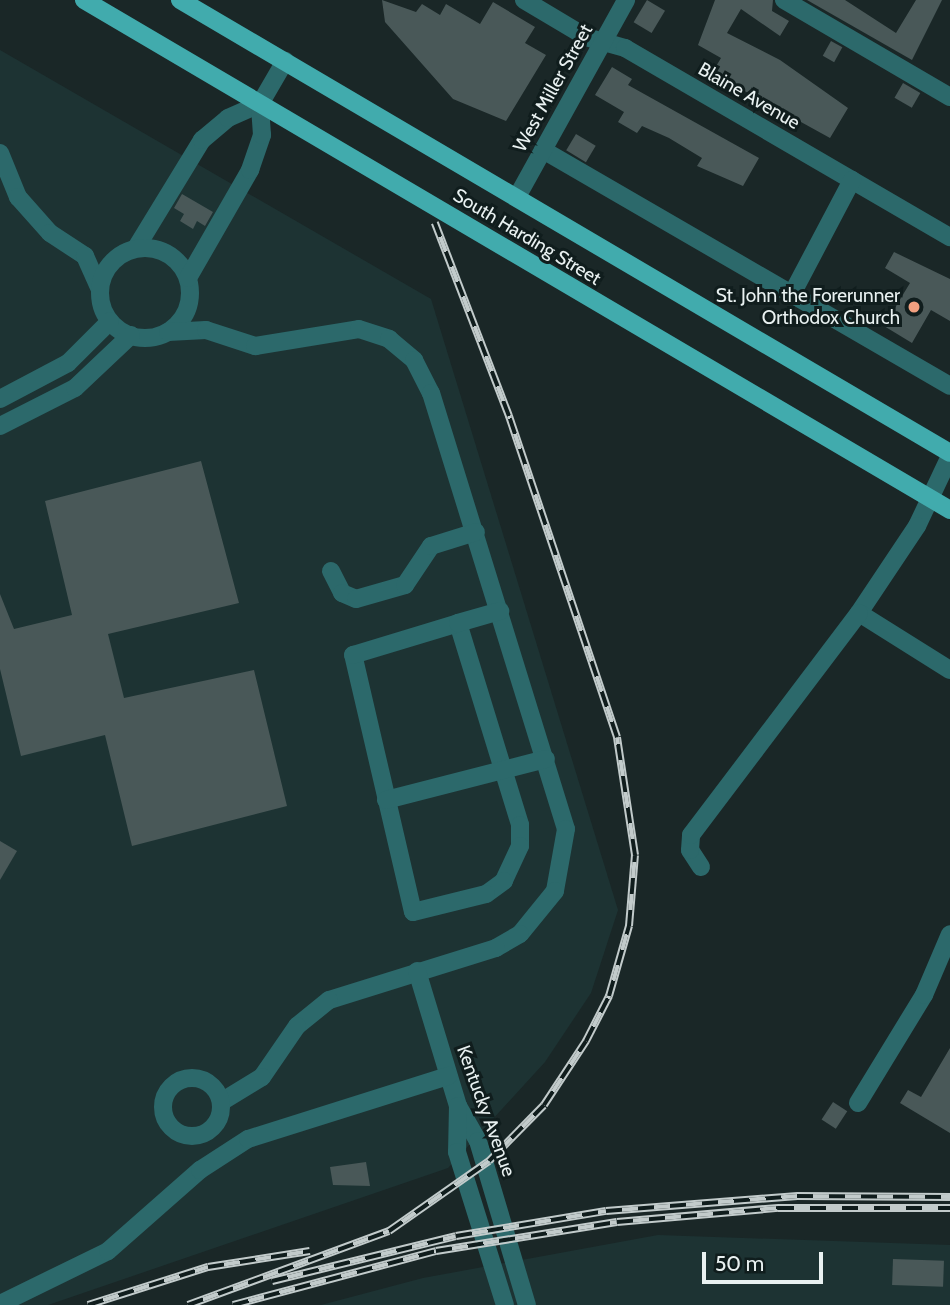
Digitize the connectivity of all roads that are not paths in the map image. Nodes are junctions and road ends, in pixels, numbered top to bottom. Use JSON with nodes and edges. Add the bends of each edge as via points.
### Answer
{"nodes":[{"id":1,"x":83,"y":0,"type":"edge"},
{"id":2,"x":524,"y":0,"type":"edge"},
{"id":3,"x":625,"y":0,"type":"edge"},
{"id":4,"x":784,"y":0,"type":"edge"},
{"id":5,"x":182,"y":1,"type":"edge"},
{"id":6,"x":603,"y":41,"type":"junction"},
{"id":7,"x":285,"y":61,"type":"junction"},
{"id":8,"x":950,"y":97,"type":"edge"},
{"id":9,"x":260,"y":104,"type":"junction"},
{"id":10,"x":543,"y":150,"type":"junction"},
{"id":11,"x":0,"y":153,"type":"edge"},
{"id":12,"x":852,"y":180,"type":"junction"},
{"id":13,"x":517,"y":197,"type":"junction"},
{"id":14,"x":950,"y":237,"type":"edge"},
{"id":15,"x":130,"y":251,"type":"junction"},
{"id":16,"x":85,"y":256,"type":"junction"},
{"id":17,"x":189,"y":286,"type":"junction"},
{"id":18,"x":100,"y":289,"type":"junction"},
{"id":19,"x":792,"y":294,"type":"junction"},
{"id":20,"x":110,"y":321,"type":"junction"},
{"id":21,"x":206,"y":330,"type":"junction"},
{"id":22,"x":167,"y":332,"type":"junction"},
{"id":23,"x":131,"y":335,"type":"junction"},
{"id":24,"x":950,"y":386,"type":"edge"},
{"id":25,"x":0,"y":399,"type":"edge"},
{"id":26,"x":0,"y":426,"type":"edge"},
{"id":27,"x":950,"y":454,"type":"edge"},
{"id":28,"x":927,"y":497,"type":"junction"},
{"id":29,"x":950,"y":510,"type":"edge"},
{"id":30,"x":476,"y":533,"type":"junction"},
{"id":31,"x":331,"y":571,"type":"dead end"},
{"id":32,"x":500,"y":611,"type":"junction"},
{"id":33,"x":859,"y":613,"type":"junction"},
{"id":34,"x":458,"y":624,"type":"junction"},
{"id":35,"x":950,"y":670,"type":"edge"},
{"id":36,"x":546,"y":759,"type":"junction"},
{"id":37,"x":503,"y":771,"type":"junction"},
{"id":38,"x":386,"y":800,"type":"junction"},
{"id":39,"x":701,"y":867,"type":"dead end"},
{"id":40,"x":950,"y":934,"type":"edge"},
{"id":41,"x":417,"y":971,"type":"junction"},
{"id":42,"x":448,"y":1076,"type":"junction"},
{"id":43,"x":221,"y":1102,"type":"dead end"},
{"id":44,"x":858,"y":1103,"type":"dead end"},
{"id":45,"x":457,"y":1106,"type":"junction"},
{"id":46,"x":0,"y":1304,"type":"edge"},
{"id":47,"x":505,"y":1305,"type":"edge"},
{"id":48,"x":527,"y":1305,"type":"edge"}],
"edges":[{"from":1,"to":9,"type":"main road","name":"South Harding Street"},
{"from":2,"to":6,"type":"street","name":"Blaine Avenue"},
{"from":3,"to":6,"type":"street","name":"West Miller Street"},
{"from":4,"to":8,"type":"street"},
{"from":5,"to":7,"type":"main road","name":"South Harding Street"},
{"from":6,"to":10,"type":"street","name":"West Miller Street"},
{"from":6,"to":12,"type":"street","name":"Blaine Avenue","via":[[625,48]]},
{"from":7,"to":9,"type":"street"},
{"from":7,"to":13,"type":"main road","name":"South Harding Street"},
{"from":9,"to":15,"type":"street","via":[[228,118],[202,140]]},
{"from":9,"to":17,"type":"street","via":[[262,135],[255,159]]},
{"from":9,"to":28,"type":"main road","name":"South Harding Street"},
{"from":10,"to":13,"type":"street","name":"West Miller Street"},
{"from":10,"to":19,"type":"street"},
{"from":11,"to":16,"type":"street","via":[[18,197],[38,222]]},
{"from":12,"to":14,"type":"street","name":"Blaine Avenue"},
{"from":12,"to":19,"type":"street"},
{"from":13,"to":27,"type":"main road","name":"South Harding Street"},
{"from":15,"to":16,"type":"street"},
{"from":15,"to":17,"type":"street","via":[[169,254]]},
{"from":15,"to":18,"type":"street","via":[[107,268]]},
{"from":16,"to":18,"type":"street"},
{"from":17,"to":21,"type":"street"},
{"from":17,"to":22,"type":"street","via":[[184,316]]},
{"from":18,"to":20,"type":"street"},
{"from":19,"to":24,"type":"street"},
{"from":20,"to":23,"type":"street"},
{"from":20,"to":25,"type":"street","via":[[57,370]]},
{"from":21,"to":22,"type":"street"},
{"from":21,"to":30,"type":"street","via":[[256,346],[350,328],[400,346],[427,381]]},
{"from":22,"to":23,"type":"street"},
{"from":23,"to":26,"type":"street","via":[[75,388]]},
{"from":27,"to":28,"type":"street"},
{"from":28,"to":29,"type":"main road","name":"South Harding Street"},
{"from":28,"to":33,"type":"street","via":[[917,526]]},
{"from":30,"to":31,"type":"street","via":[[431,545],[405,585],[356,599],[342,593]]},
{"from":30,"to":32,"type":"street"},
{"from":32,"to":34,"type":"street"},
{"from":32,"to":36,"type":"street"},
{"from":33,"to":35,"type":"street"},
{"from":33,"to":39,"type":"street","via":[[691,835],[690,850]]},
{"from":34,"to":37,"type":"street"},
{"from":34,"to":38,"type":"street","via":[[353,655]]},
{"from":36,"to":37,"type":"street"},
{"from":36,"to":41,"type":"street","via":[[566,829],[555,891],[532,924],[506,944]]},
{"from":37,"to":38,"type":"street"},
{"from":37,"to":38,"type":"street","via":[[520,846],[504,881],[486,894],[413,912]]},
{"from":40,"to":44,"type":"street","via":[[924,995]]},
{"from":41,"to":42,"type":"street","name":"Kentucky Avenue"},
{"from":41,"to":43,"type":"street","via":[[315,1008],[262,1077]]},
{"from":42,"to":45,"type":"street","name":"Kentucky Avenue"},
{"from":42,"to":46,"type":"street","via":[[248,1139],[200,1170],[108,1251]]},
{"from":45,"to":47,"type":"street","via":[[457,1152]]},
{"from":45,"to":48,"type":"street","name":"Kentucky Avenue","via":[[478,1141]]}]}
